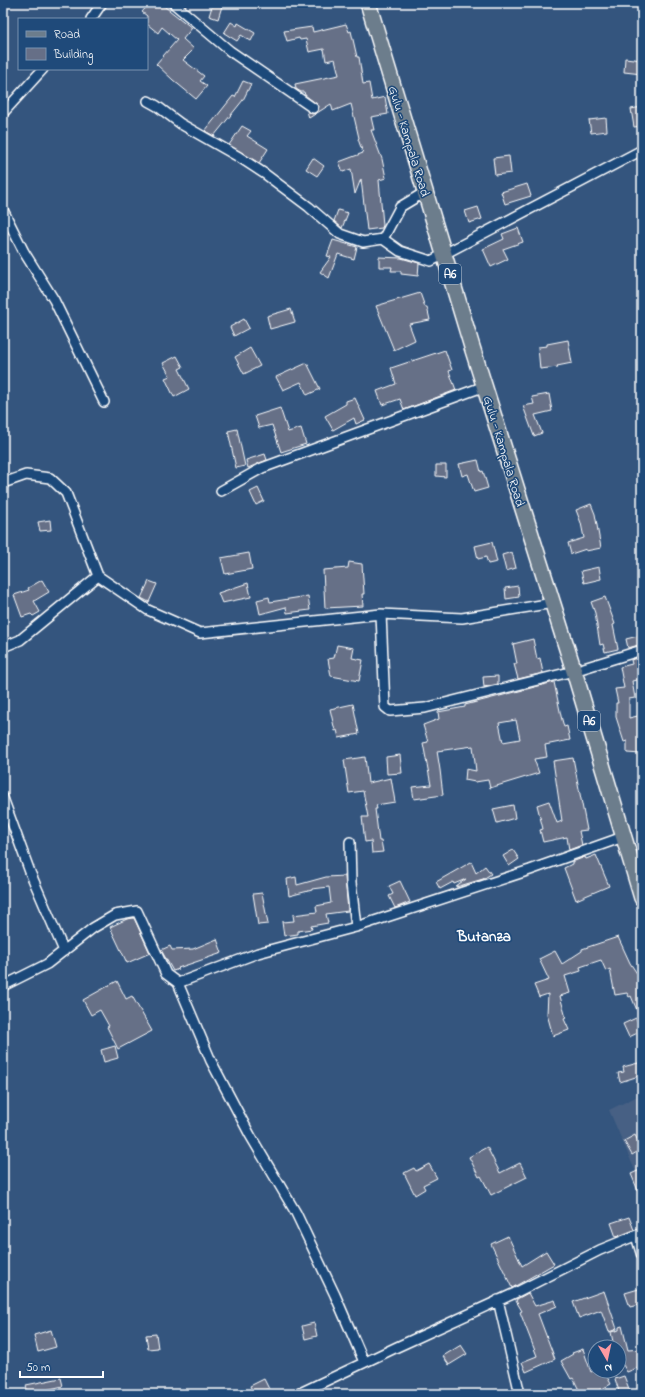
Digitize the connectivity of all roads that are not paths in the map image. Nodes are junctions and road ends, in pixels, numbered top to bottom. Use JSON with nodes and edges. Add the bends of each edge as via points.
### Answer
{"nodes":[{"id":1,"x":102,"y":3,"type":"edge"},
{"id":2,"x":173,"y":3,"type":"edge"},
{"id":3,"x":368,"y":3,"type":"edge"},
{"id":4,"x":92,"y":18,"type":"edge"},
{"id":5,"x":42,"y":70,"type":"edge"},
{"id":6,"x":148,"y":101,"type":"dead end"},
{"id":7,"x":313,"y":108,"type":"dead end"},
{"id":8,"x":3,"y":113,"type":"edge"},
{"id":9,"x":642,"y":150,"type":"edge"},
{"id":10,"x":426,"y":192,"type":"junction"},
{"id":11,"x":3,"y":210,"type":"edge"},
{"id":12,"x":383,"y":239,"type":"junction"},
{"id":13,"x":444,"y":254,"type":"junction"},
{"id":14,"x":484,"y":386,"type":"junction"},
{"id":15,"x":104,"y":402,"type":"dead end"},
{"id":16,"x":3,"y":484,"type":"edge"},
{"id":17,"x":221,"y":491,"type":"dead end"},
{"id":18,"x":98,"y":576,"type":"junction"},
{"id":19,"x":553,"y":602,"type":"junction"},
{"id":20,"x":381,"y":614,"type":"junction"},
{"id":21,"x":3,"y":647,"type":"edge"},
{"id":22,"x":642,"y":650,"type":"edge"},
{"id":23,"x":574,"y":671,"type":"junction"},
{"id":24,"x":3,"y":798,"type":"edge"},
{"id":25,"x":623,"y":837,"type":"junction"},
{"id":26,"x":350,"y":842,"type":"dead end"},
{"id":27,"x":637,"y":865,"type":"edge"},
{"id":28,"x":642,"y":898,"type":"edge"},
{"id":29,"x":356,"y":927,"type":"junction"},
{"id":30,"x":64,"y":951,"type":"junction"},
{"id":31,"x":178,"y":983,"type":"junction"},
{"id":32,"x":3,"y":986,"type":"edge"},
{"id":33,"x":639,"y":1235,"type":"edge"},
{"id":34,"x":642,"y":1256,"type":"edge"},
{"id":35,"x":498,"y":1300,"type":"junction"},
{"id":36,"x":364,"y":1362,"type":"junction"},
{"id":37,"x":298,"y":1394,"type":"edge"},
{"id":38,"x":520,"y":1394,"type":"edge"}],
"edges":[{"from":1,"to":4,"type":"street"},
{"from":2,"to":7,"type":"street","via":[[230,51]]},
{"from":3,"to":10,"type":"main road","name":"Gulu - Kampala Road","number":"A6"},
{"from":5,"to":8,"type":"street"},
{"from":6,"to":12,"type":"street","via":[[181,124],[265,174],[340,234],[363,242]]},
{"from":9,"to":13,"type":"street"},
{"from":10,"to":12,"type":"street","via":[[400,208]]},
{"from":10,"to":13,"type":"main road","name":"Gulu - Kampala Road","number":"A6"},
{"from":11,"to":15,"type":"street","via":[[24,252],[54,300]]},
{"from":12,"to":13,"type":"street","via":[[400,251],[431,261]]},
{"from":13,"to":14,"type":"main road","name":"Gulu - Kampala Road","number":"A6"},
{"from":14,"to":17,"type":"street","via":[[262,468]]},
{"from":14,"to":19,"type":"main road","name":"Gulu - Kampala Road","number":"A6"},
{"from":16,"to":18,"type":"street","via":[[26,475],[50,478],[66,493]]},
{"from":18,"to":20,"type":"street","via":[[148,610],[200,633]]},
{"from":18,"to":21,"type":"street","via":[[20,640]]},
{"from":19,"to":20,"type":"street","via":[[462,618]]},
{"from":19,"to":23,"type":"main road","name":"Gulu - Kampala Road","number":"A6"},
{"from":20,"to":23,"type":"street","via":[[385,707],[390,711],[424,708]]},
{"from":22,"to":23,"type":"street"},
{"from":23,"to":25,"type":"main road","name":"Gulu - Kampala Road","number":"A6"},
{"from":24,"to":30,"type":"street","via":[[30,872]]},
{"from":25,"to":27,"type":"main road","name":"Gulu - Kampala Road","number":"A6"},
{"from":25,"to":29,"type":"street"},
{"from":26,"to":29,"type":"street"},
{"from":27,"to":28,"type":"main road","name":"Gulu - Kampala Road","number":"A6"},
{"from":29,"to":31,"type":"street","via":[[258,953]]},
{"from":30,"to":31,"type":"street","via":[[93,928],[115,915],[137,911],[166,974]]},
{"from":30,"to":32,"type":"street","via":[[47,964]]},
{"from":31,"to":36,"type":"street","via":[[210,1061],[296,1212]]},
{"from":33,"to":34,"type":"street"},
{"from":33,"to":35,"type":"street","via":[[600,1250]]},
{"from":35,"to":36,"type":"street"},
{"from":35,"to":38,"type":"street"},
{"from":36,"to":37,"type":"street"}]}
